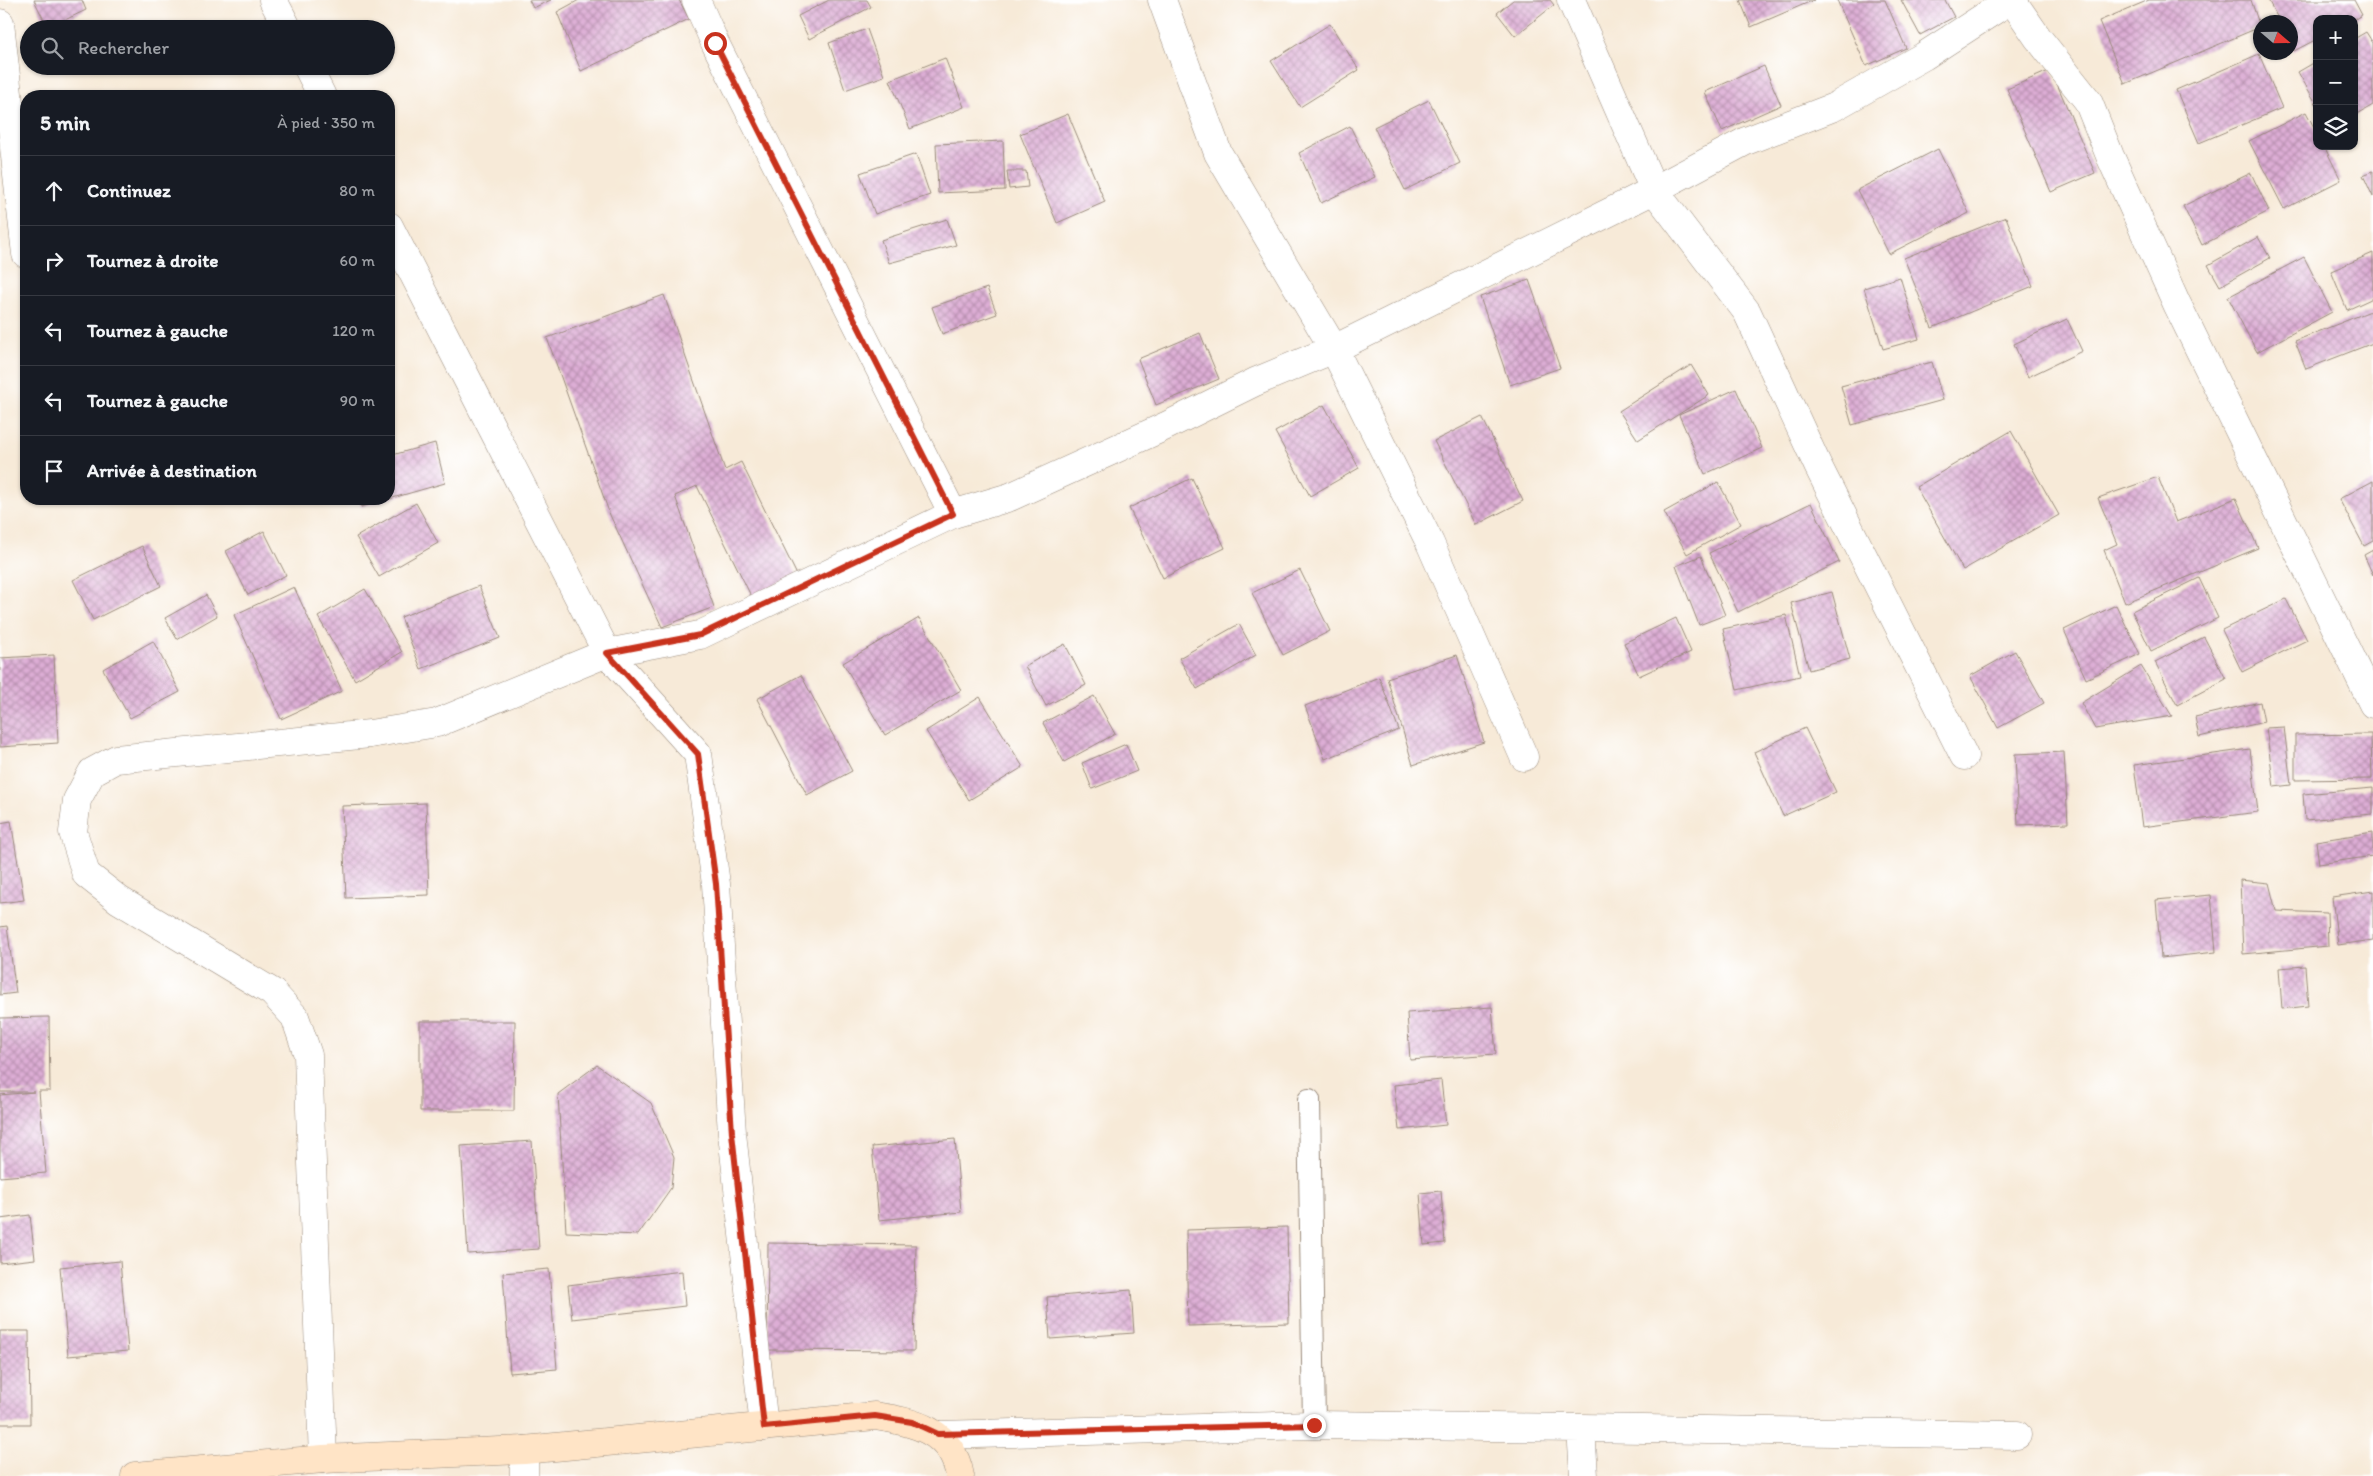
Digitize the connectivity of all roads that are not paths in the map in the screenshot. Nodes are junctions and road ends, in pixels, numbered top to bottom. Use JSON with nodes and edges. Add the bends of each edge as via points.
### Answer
{"nodes":[{"id":1,"x":273,"y":0,"type":"edge"},
{"id":2,"x":696,"y":0,"type":"edge"},
{"id":3,"x":1162,"y":0,"type":"edge"},
{"id":4,"x":1571,"y":0,"type":"edge"},
{"id":5,"x":2011,"y":0,"type":"edge"},
{"id":6,"x":283,"y":20,"type":"edge"},
{"id":7,"x":0,"y":23,"type":"edge"},
{"id":8,"x":312,"y":75,"type":"edge"},
{"id":9,"x":319,"y":90,"type":"edge"},
{"id":10,"x":1654,"y":190,"type":"junction"},
{"id":11,"x":20,"y":201,"type":"edge"},
{"id":12,"x":395,"y":238,"type":"edge"},
{"id":13,"x":1334,"y":349,"type":"junction"},
{"id":14,"x":953,"y":514,"type":"junction"},
{"id":15,"x":607,"y":653,"type":"junction"},
{"id":16,"x":2373,"y":704,"type":"edge"},
{"id":17,"x":1964,"y":756,"type":"dead end"},
{"id":18,"x":1524,"y":757,"type":"dead end"},
{"id":19,"x":1309,"y":1100,"type":"dead end"},
{"id":20,"x":1314,"y":1425,"type":"junction"},
{"id":21,"x":764,"y":1427,"type":"junction"},
{"id":22,"x":1581,"y":1428,"type":"junction"},
{"id":23,"x":938,"y":1434,"type":"junction"},
{"id":24,"x":2017,"y":1435,"type":"dead end"},
{"id":25,"x":323,"y":1459,"type":"junction"},
{"id":26,"x":524,"y":1463,"type":"edge"},
{"id":27,"x":135,"y":1476,"type":"edge"},
{"id":28,"x":960,"y":1476,"type":"edge"},
{"id":29,"x":1584,"y":1476,"type":"edge"}],
"edges":[{"from":1,"to":6,"type":"street"},
{"from":2,"to":14,"type":"street"},
{"from":3,"to":13,"type":"street","via":[[1218,153]]},
{"from":4,"to":10,"type":"street"},
{"from":5,"to":10,"type":"street","via":[[1924,56],[1834,107],[1746,141]]},
{"from":5,"to":16,"type":"street","via":[[2088,101],[2177,304]]},
{"from":7,"to":11,"type":"street"},
{"from":8,"to":9,"type":"street"},
{"from":10,"to":13,"type":"street"},
{"from":10,"to":17,"type":"street","via":[[1747,312],[1818,466]]},
{"from":12,"to":15,"type":"street"},
{"from":13,"to":14,"type":"street","via":[[1255,382],[1010,497]]},
{"from":13,"to":18,"type":"street","via":[[1430,543]]},
{"from":14,"to":15,"type":"street","via":[[700,635]]},
{"from":15,"to":21,"type":"street","via":[[698,754],[716,884],[732,1133]]},
{"from":15,"to":25,"type":"street","via":[[437,723],[370,734],[116,758],[92,772],[78,800],[73,832],[86,874],[119,900],[272,992],[295,1018],[308,1055]]},
{"from":19,"to":20,"type":"lane"},
{"from":20,"to":22,"type":"street"},
{"from":20,"to":23,"type":"street"},
{"from":21,"to":23,"type":"main road","via":[[875,1416],[912,1422]]},
{"from":21,"to":26,"type":"main road"},
{"from":22,"to":24,"type":"street"},
{"from":22,"to":29,"type":"street"},
{"from":23,"to":28,"type":"main road","via":[[958,1463]]},
{"from":25,"to":26,"type":"main road"},
{"from":25,"to":27,"type":"main road"}]}
